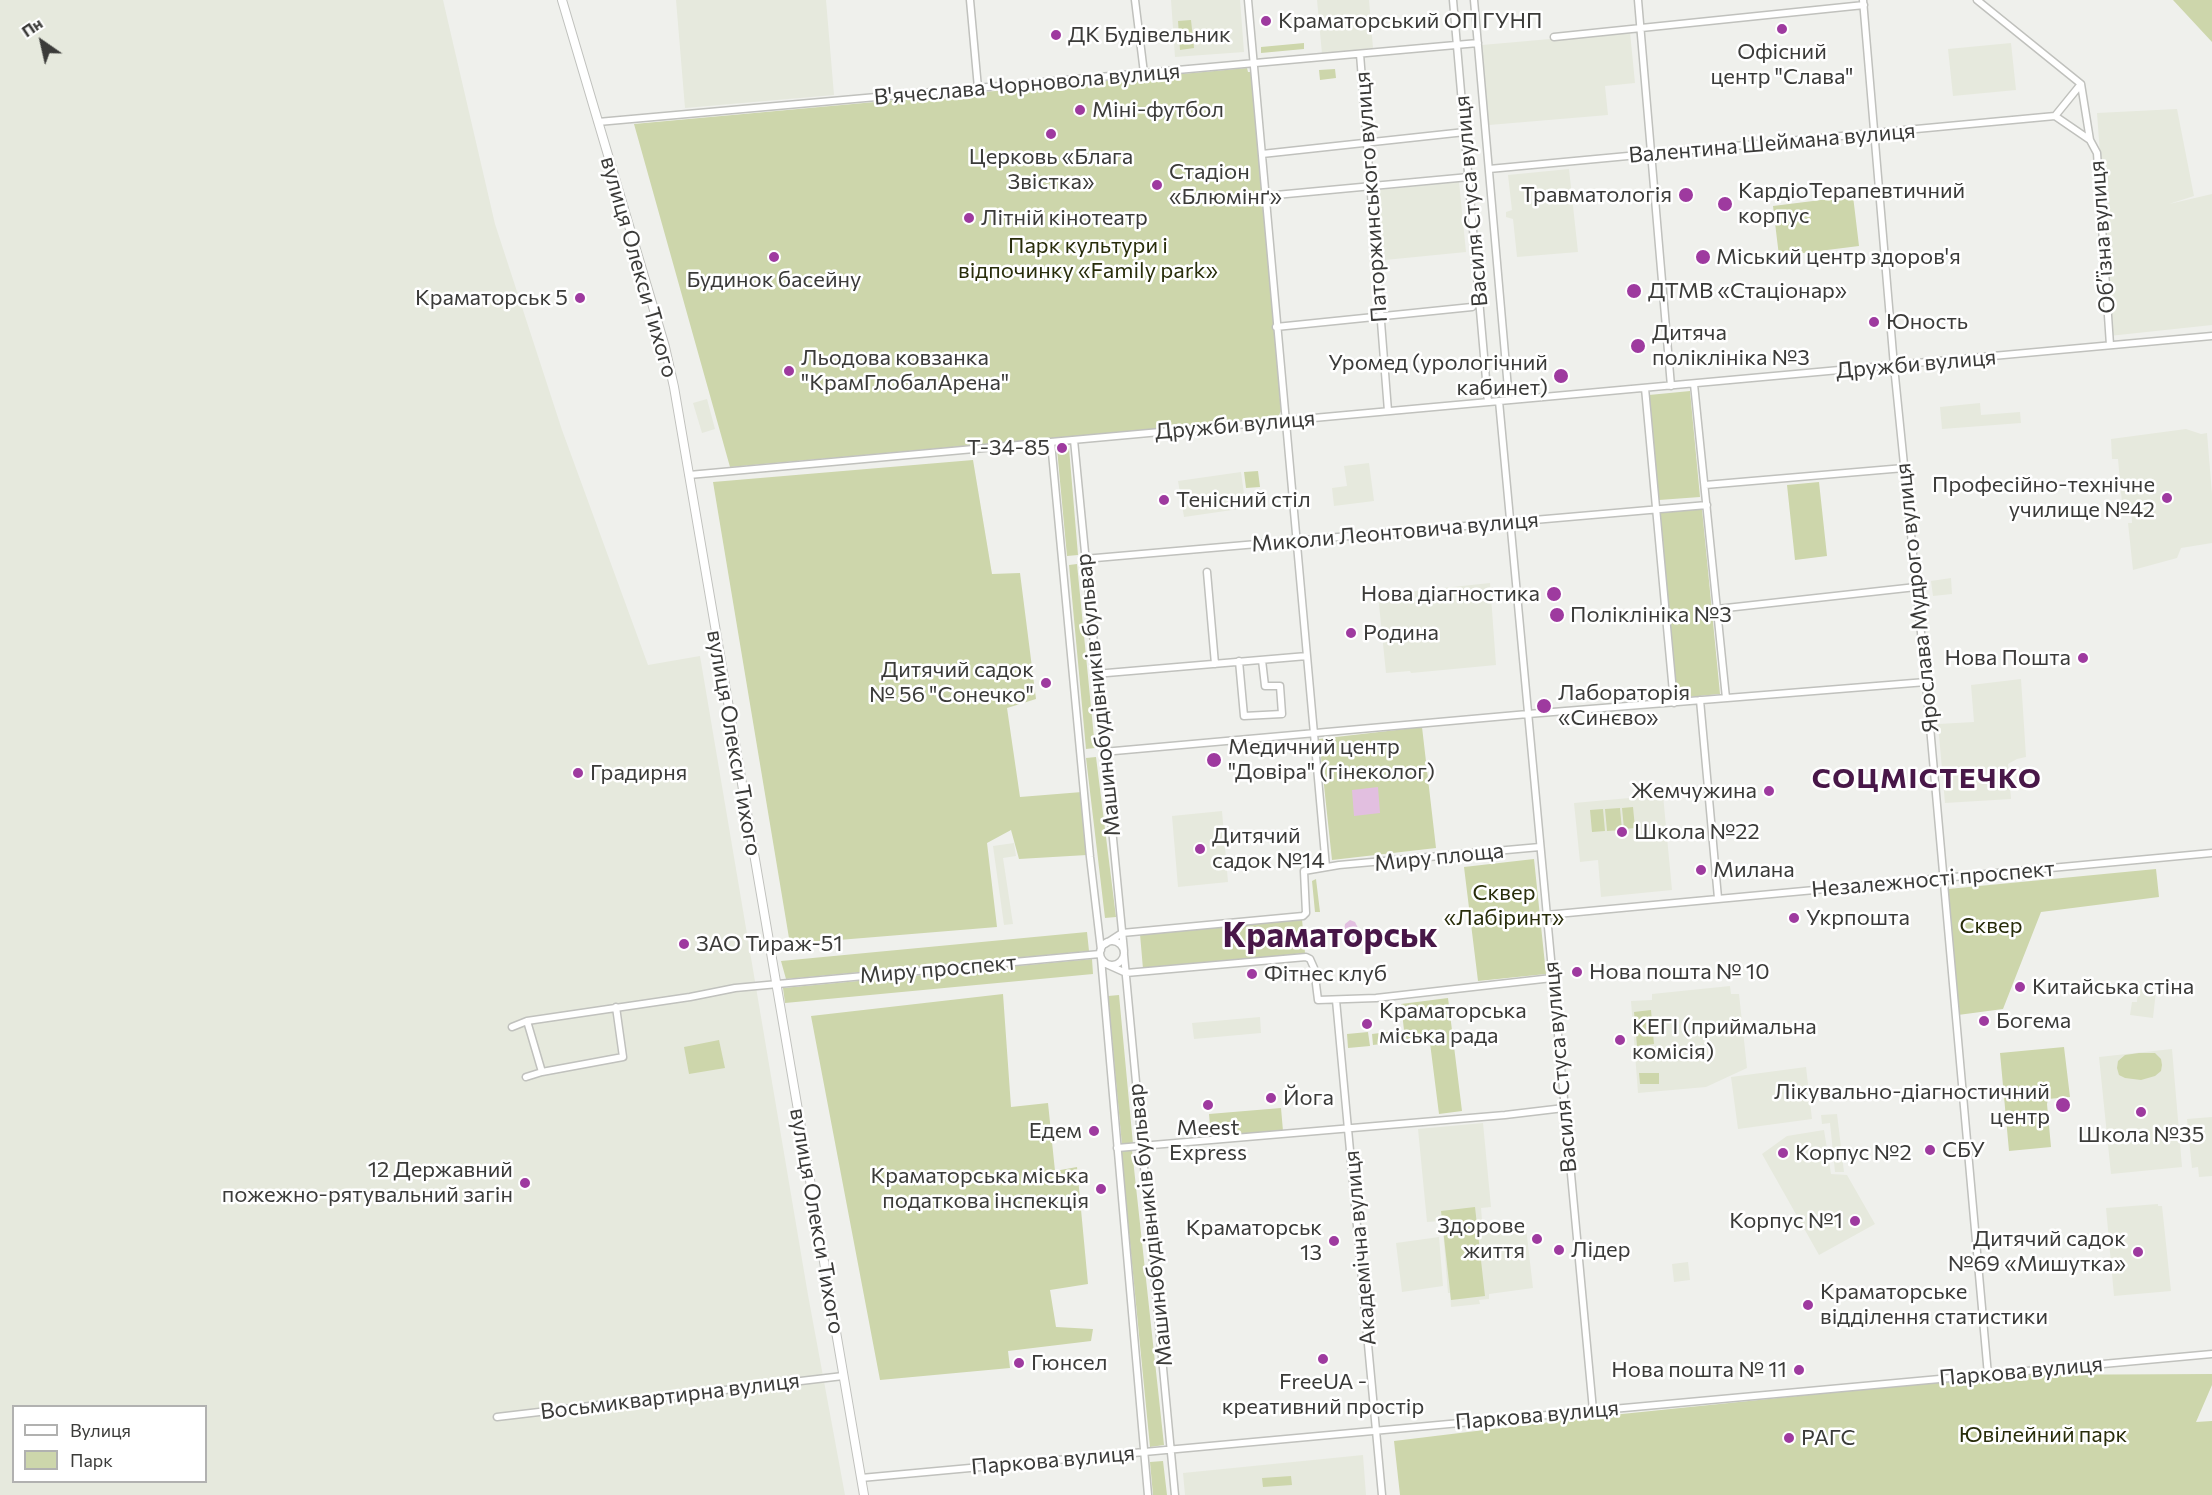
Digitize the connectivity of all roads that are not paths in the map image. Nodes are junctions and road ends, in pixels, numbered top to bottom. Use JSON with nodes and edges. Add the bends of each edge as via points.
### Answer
{"nodes":[{"id":1,"x":562,"y":0,"type":"edge"},
{"id":2,"x":970,"y":0,"type":"edge"},
{"id":3,"x":1135,"y":0,"type":"edge"},
{"id":4,"x":1248,"y":0,"type":"edge"},
{"id":5,"x":1454,"y":0,"type":"edge"},
{"id":6,"x":1474,"y":0,"type":"edge"},
{"id":7,"x":1638,"y":0,"type":"edge"},
{"id":8,"x":1977,"y":0,"type":"edge"},
{"id":9,"x":1863,"y":3,"type":"edge"},
{"id":10,"x":1640,"y":29,"type":"junction"},
{"id":11,"x":1554,"y":36,"type":"dead end"},
{"id":12,"x":1478,"y":43,"type":"junction"},
{"id":13,"x":1457,"y":45,"type":"junction"},
{"id":14,"x":1360,"y":54,"type":"junction"},
{"id":15,"x":1255,"y":63,"type":"junction"},
{"id":16,"x":1144,"y":73,"type":"junction"},
{"id":17,"x":2081,"y":84,"type":"junction"},
{"id":18,"x":978,"y":88,"type":"junction"},
{"id":19,"x":2055,"y":116,"type":"junction"},
{"id":20,"x":598,"y":122,"type":"junction"},
{"id":21,"x":1465,"y":132,"type":"junction"},
{"id":22,"x":1876,"y":134,"type":"junction"},
{"id":23,"x":2090,"y":140,"type":"junction"},
{"id":24,"x":1367,"y":142,"type":"junction"},
{"id":25,"x":1262,"y":154,"type":"junction"},
{"id":26,"x":1651,"y":155,"type":"junction"},
{"id":27,"x":1489,"y":169,"type":"junction"},
{"id":28,"x":1469,"y":177,"type":"junction"},
{"id":29,"x":1371,"y":185,"type":"junction"},
{"id":30,"x":1265,"y":196,"type":"junction"},
{"id":31,"x":1472,"y":307,"type":"dead end"},
{"id":32,"x":1381,"y":316,"type":"junction"},
{"id":33,"x":1276,"y":327,"type":"junction"},
{"id":34,"x":2212,"y":336,"type":"edge"},
{"id":35,"x":2110,"y":345,"type":"junction"},
{"id":36,"x":1894,"y":366,"type":"junction"},
{"id":37,"x":1694,"y":384,"type":"junction"},
{"id":38,"x":1671,"y":386,"type":"junction"},
{"id":39,"x":1645,"y":388,"type":"junction"},
{"id":40,"x":1509,"y":400,"type":"junction"},
{"id":41,"x":1499,"y":401,"type":"junction"},
{"id":42,"x":1488,"y":402,"type":"junction"},
{"id":43,"x":1388,"y":411,"type":"junction"},
{"id":44,"x":1284,"y":421,"type":"junction"},
{"id":45,"x":1074,"y":440,"type":"junction"},
{"id":46,"x":1051,"y":442,"type":"junction"},
{"id":47,"x":1904,"y":468,"type":"junction"},
{"id":48,"x":689,"y":475,"type":"junction"},
{"id":49,"x":1704,"y":485,"type":"junction"},
{"id":50,"x":1707,"y":505,"type":"junction"},
{"id":51,"x":1656,"y":509,"type":"junction"},
{"id":52,"x":1510,"y":522,"type":"junction"},
{"id":53,"x":1297,"y":541,"type":"junction"},
{"id":54,"x":1084,"y":559,"type":"junction"},
{"id":55,"x":1207,"y":572,"type":"dead end"},
{"id":56,"x":1916,"y":587,"type":"junction"},
{"id":57,"x":1717,"y":609,"type":"junction"},
{"id":58,"x":1307,"y":656,"type":"junction"},
{"id":59,"x":1262,"y":660,"type":"junction"},
{"id":60,"x":1239,"y":662,"type":"junction"},
{"id":61,"x":1215,"y":664,"type":"junction"},
{"id":62,"x":1095,"y":674,"type":"junction"},
{"id":63,"x":1926,"y":682,"type":"junction"},
{"id":64,"x":1726,"y":698,"type":"junction"},
{"id":65,"x":1700,"y":700,"type":"junction"},
{"id":66,"x":1674,"y":703,"type":"junction"},
{"id":67,"x":1528,"y":714,"type":"junction"},
{"id":68,"x":1313,"y":734,"type":"junction"},
{"id":69,"x":1103,"y":752,"type":"junction"},
{"id":70,"x":1540,"y":847,"type":"junction"},
{"id":71,"x":2212,"y":853,"type":"edge"},
{"id":72,"x":1339,"y":865,"type":"joint"},
{"id":73,"x":1326,"y":867,"type":"junction"},
{"id":74,"x":1943,"y":878,"type":"junction"},
{"id":75,"x":1718,"y":898,"type":"junction"},
{"id":76,"x":1546,"y":915,"type":"junction"},
{"id":77,"x":1122,"y":933,"type":"junction"},
{"id":78,"x":1124,"y":953,"type":"junction"},
{"id":79,"x":1102,"y":954,"type":"junction"},
{"id":80,"x":1126,"y":973,"type":"junction"},
{"id":81,"x":1552,"y":978,"type":"junction"},
{"id":82,"x":776,"y":984,"type":"junction"},
{"id":83,"x":1336,"y":1000,"type":"junction"},
{"id":84,"x":616,"y":1007,"type":"junction"},
{"id":85,"x":527,"y":1021,"type":"junction"},
{"id":86,"x":512,"y":1026,"type":"dead end"},
{"id":87,"x":542,"y":1072,"type":"junction"},
{"id":88,"x":526,"y":1077,"type":"dead end"},
{"id":89,"x":1564,"y":1108,"type":"junction"},
{"id":90,"x":1348,"y":1129,"type":"junction"},
{"id":91,"x":1142,"y":1146,"type":"junction"},
{"id":92,"x":1118,"y":1148,"type":"junction"},
{"id":93,"x":2212,"y":1354,"type":"edge"},
{"id":94,"x":1988,"y":1375,"type":"junction"},
{"id":95,"x":843,"y":1376,"type":"junction"},
{"id":96,"x":1593,"y":1410,"type":"junction"},
{"id":97,"x":497,"y":1417,"type":"dead end"},
{"id":98,"x":1377,"y":1429,"type":"junction"},
{"id":99,"x":1171,"y":1449,"type":"junction"},
{"id":100,"x":1144,"y":1452,"type":"junction"},
{"id":101,"x":861,"y":1478,"type":"junction"},
{"id":102,"x":864,"y":1495,"type":"edge"},
{"id":103,"x":1148,"y":1495,"type":"edge"},
{"id":104,"x":1175,"y":1495,"type":"edge"},
{"id":105,"x":1382,"y":1495,"type":"edge"}],
"edges":[{"from":1,"to":20,"type":"main road","name":"вулиця Олекси Тихого"},
{"from":2,"to":18,"type":"street"},
{"from":3,"to":16,"type":"street"},
{"from":4,"to":15,"type":"street"},
{"from":5,"to":13,"type":"street","name":"Василя Стуса вулиця"},
{"from":6,"to":12,"type":"street","name":"Василя Стуса вулиця"},
{"from":7,"to":10,"type":"street"},
{"from":8,"to":17,"type":"street"},
{"from":9,"to":10,"type":"street"},
{"from":9,"to":22,"type":"street","name":"Ярослава Мудрого вулиця"},
{"from":10,"to":11,"type":"street"},
{"from":10,"to":26,"type":"street"},
{"from":12,"to":13,"type":"street","name":"В'ячеслава Чорновола вулиця"},
{"from":12,"to":27,"type":"street","name":"Василя Стуса вулиця"},
{"from":13,"to":14,"type":"street","name":"В'ячеслава Чорновола вулиця"},
{"from":13,"to":21,"type":"street","name":"Василя Стуса вулиця"},
{"from":14,"to":15,"type":"street","name":"В'ячеслава Чорновола вулиця"},
{"from":14,"to":24,"type":"street","name":"Паторжинського вулиця"},
{"from":15,"to":16,"type":"street","name":"В'ячеслава Чорновола вулиця"},
{"from":15,"to":25,"type":"street"},
{"from":16,"to":18,"type":"street","name":"В'ячеслава Чорновола вулиця"},
{"from":17,"to":19,"type":"street"},
{"from":17,"to":23,"type":"street","name":"Об’їзна вулиця"},
{"from":18,"to":20,"type":"street","name":"В'ячеслава Чорновола вулиця"},
{"from":19,"to":22,"type":"street","name":"Валентина Шеймана вулиця"},
{"from":19,"to":23,"type":"street"},
{"from":20,"to":48,"type":"main road","name":"вулиця Олекси Тихого","via":[[665,347]]},
{"from":21,"to":24,"type":"street"},
{"from":21,"to":28,"type":"street","name":"Василя Стуса вулиця"},
{"from":22,"to":26,"type":"street","name":"Валентина Шеймана вулиця"},
{"from":22,"to":36,"type":"street","name":"Ярослава Мудрого вулиця"},
{"from":23,"to":35,"type":"street","name":"Об’їзна вулиця","via":[[2097,153]]},
{"from":24,"to":25,"type":"street"},
{"from":24,"to":29,"type":"street","name":"Паторжинського вулиця"},
{"from":25,"to":30,"type":"street"},
{"from":26,"to":27,"type":"street","name":"Валентина Шеймана вулиця"},
{"from":26,"to":38,"type":"street"},
{"from":27,"to":40,"type":"street","name":"Василя Стуса вулиця"},
{"from":28,"to":29,"type":"street"},
{"from":28,"to":42,"type":"street","name":"Василя Стуса вулиця"},
{"from":29,"to":30,"type":"street"},
{"from":29,"to":32,"type":"street","name":"Паторжинського вулиця"},
{"from":30,"to":33,"type":"street"},
{"from":31,"to":32,"type":"street"},
{"from":32,"to":33,"type":"street"},
{"from":32,"to":43,"type":"street","name":"Паторжинського вулиця"},
{"from":33,"to":44,"type":"street"},
{"from":34,"to":35,"type":"street","name":"Дружби вулиця"},
{"from":35,"to":36,"type":"street","name":"Дружби вулиця"},
{"from":36,"to":37,"type":"street","name":"Дружби вулиця"},
{"from":36,"to":47,"type":"street","name":"Ярослава Мудрого вулиця"},
{"from":37,"to":38,"type":"street","name":"Дружби вулиця"},
{"from":37,"to":49,"type":"street"},
{"from":38,"to":39,"type":"street","name":"Дружби вулиця"},
{"from":39,"to":40,"type":"street","name":"Дружби вулиця"},
{"from":39,"to":51,"type":"street"},
{"from":40,"to":41,"type":"street","name":"Дружби вулиця"},
{"from":41,"to":42,"type":"street","name":"Дружби вулиця"},
{"from":41,"to":52,"type":"street","name":"Василя Стуса вулиця"},
{"from":42,"to":43,"type":"street","name":"Дружби вулиця"},
{"from":43,"to":44,"type":"street","name":"Дружби вулиця"},
{"from":44,"to":45,"type":"street","name":"Дружби вулиця"},
{"from":44,"to":53,"type":"street"},
{"from":45,"to":46,"type":"street","name":"Дружби вулиця"},
{"from":45,"to":54,"type":"street","name":"Машинобудівників бульвар"},
{"from":46,"to":48,"type":"street","name":"Дружби вулиця"},
{"from":46,"to":79,"type":"street","name":"Машинобудівників бульвар"},
{"from":47,"to":49,"type":"street"},
{"from":47,"to":56,"type":"street","name":"Ярослава Мудрого вулиця"},
{"from":48,"to":82,"type":"main road","name":"вулиця Олекси Тихого"},
{"from":49,"to":50,"type":"street"},
{"from":50,"to":51,"type":"street","name":"Миколи Леонтовича вулиця"},
{"from":50,"to":57,"type":"street"},
{"from":51,"to":52,"type":"street","name":"Миколи Леонтовича вулиця"},
{"from":51,"to":66,"type":"street"},
{"from":52,"to":53,"type":"street","name":"Миколи Леонтовича вулиця"},
{"from":52,"to":67,"type":"street","name":"Василя Стуса вулиця"},
{"from":53,"to":54,"type":"street","name":"Миколи Леонтовича вулиця"},
{"from":53,"to":58,"type":"street"},
{"from":54,"to":62,"type":"street","name":"Машинобудівників бульвар"},
{"from":55,"to":61,"type":"street"},
{"from":56,"to":57,"type":"street"},
{"from":56,"to":63,"type":"street","name":"Ярослава Мудрого вулиця"},
{"from":57,"to":64,"type":"street"},
{"from":58,"to":59,"type":"street"},
{"from":58,"to":68,"type":"street"},
{"from":59,"to":60,"type":"street"},
{"from":59,"to":60,"type":"street","via":[[1265,686],[1280,686],[1282,714],[1244,716]]},
{"from":60,"to":61,"type":"street"},
{"from":61,"to":62,"type":"street"},
{"from":62,"to":69,"type":"street","name":"Машинобудівників бульвар"},
{"from":63,"to":64,"type":"street"},
{"from":63,"to":74,"type":"street","name":"Ярослава Мудрого вулиця"},
{"from":64,"to":65,"type":"street"},
{"from":65,"to":66,"type":"street"},
{"from":65,"to":75,"type":"street"},
{"from":66,"to":67,"type":"street"},
{"from":67,"to":68,"type":"street"},
{"from":67,"to":70,"type":"street","name":"Василя Стуса вулиця"},
{"from":68,"to":69,"type":"street"},
{"from":68,"to":73,"type":"street"},
{"from":69,"to":77,"type":"street","name":"Машинобудівників бульвар"},
{"from":70,"to":72,"type":"street","name":"Миру площа"},
{"from":70,"to":76,"type":"street","name":"Василя Стуса вулиця"},
{"from":71,"to":74,"type":"street","name":"Незалежності проспект"},
{"from":72,"to":73,"type":"street","name":"Миру проспект"},
{"from":73,"to":77,"type":"street","name":"Миру проспект","via":[[1304,871],[1303,916]]},
{"from":74,"to":75,"type":"street","name":"Незалежності проспект"},
{"from":74,"to":94,"type":"street","name":"Ярослава Мудрого вулиця"},
{"from":75,"to":76,"type":"street","name":"Незалежності проспект"},
{"from":76,"to":81,"type":"street","name":"Василя Стуса вулиця"},
{"from":77,"to":78,"type":"street","name":"Машинобудівників бульвар"},
{"from":77,"to":79,"type":"street","name":"Миру проспект"},
{"from":78,"to":79,"type":"street","via":[[1117,964]]},
{"from":78,"to":79,"type":"street","via":[[1116,942]]},
{"from":78,"to":80,"type":"street","name":"Машинобудівників бульвар"},
{"from":79,"to":80,"type":"street","name":"Миру проспект"},
{"from":79,"to":82,"type":"street","name":"Миру проспект"},
{"from":79,"to":92,"type":"street","name":"Машинобудівників бульвар"},
{"from":80,"to":83,"type":"street","name":"Миру проспект","via":[[1306,957],[1314,968],[1318,1000]]},
{"from":80,"to":91,"type":"street","name":"Машинобудівників бульвар"},
{"from":81,"to":83,"type":"street"},
{"from":81,"to":89,"type":"street","name":"Василя Стуса вулиця"},
{"from":82,"to":84,"type":"street","name":"Миру проспект"},
{"from":82,"to":95,"type":"main road","name":"вулиця Олекси Тихого"},
{"from":83,"to":90,"type":"street","name":"Академічна вулиця"},
{"from":84,"to":85,"type":"street","name":"Миру проспект"},
{"from":84,"to":87,"type":"street","via":[[623,1057]]},
{"from":85,"to":86,"type":"street","name":"Миру проспект"},
{"from":85,"to":87,"type":"street"},
{"from":87,"to":88,"type":"street"},
{"from":89,"to":90,"type":"street"},
{"from":89,"to":96,"type":"street","name":"Василя Стуса вулиця"},
{"from":90,"to":91,"type":"street"},
{"from":90,"to":98,"type":"street","name":"Академічна вулиця"},
{"from":91,"to":92,"type":"street"},
{"from":91,"to":99,"type":"street","name":"Машинобудівників бульвар"},
{"from":92,"to":100,"type":"street","name":"Машинобудівників бульвар"},
{"from":93,"to":94,"type":"street","name":"Паркова вулиця"},
{"from":94,"to":96,"type":"street","name":"Паркова вулиця"},
{"from":95,"to":97,"type":"street","name":"Восьмиквартирна вулиця"},
{"from":95,"to":101,"type":"main road","name":"вулиця Олекси Тихого"},
{"from":96,"to":98,"type":"street","name":"Паркова вулиця"},
{"from":98,"to":99,"type":"street","name":"Паркова вулиця"},
{"from":98,"to":105,"type":"street","name":"Академічна вулиця"},
{"from":99,"to":100,"type":"street","name":"Паркова вулиця"},
{"from":99,"to":104,"type":"street","name":"Машинобудівників бульвар"},
{"from":100,"to":101,"type":"street","name":"Паркова вулиця"},
{"from":100,"to":103,"type":"street","name":"Машинобудівників бульвар"},
{"from":101,"to":102,"type":"main road","name":"вулиця Олекси Тихого"}]}
